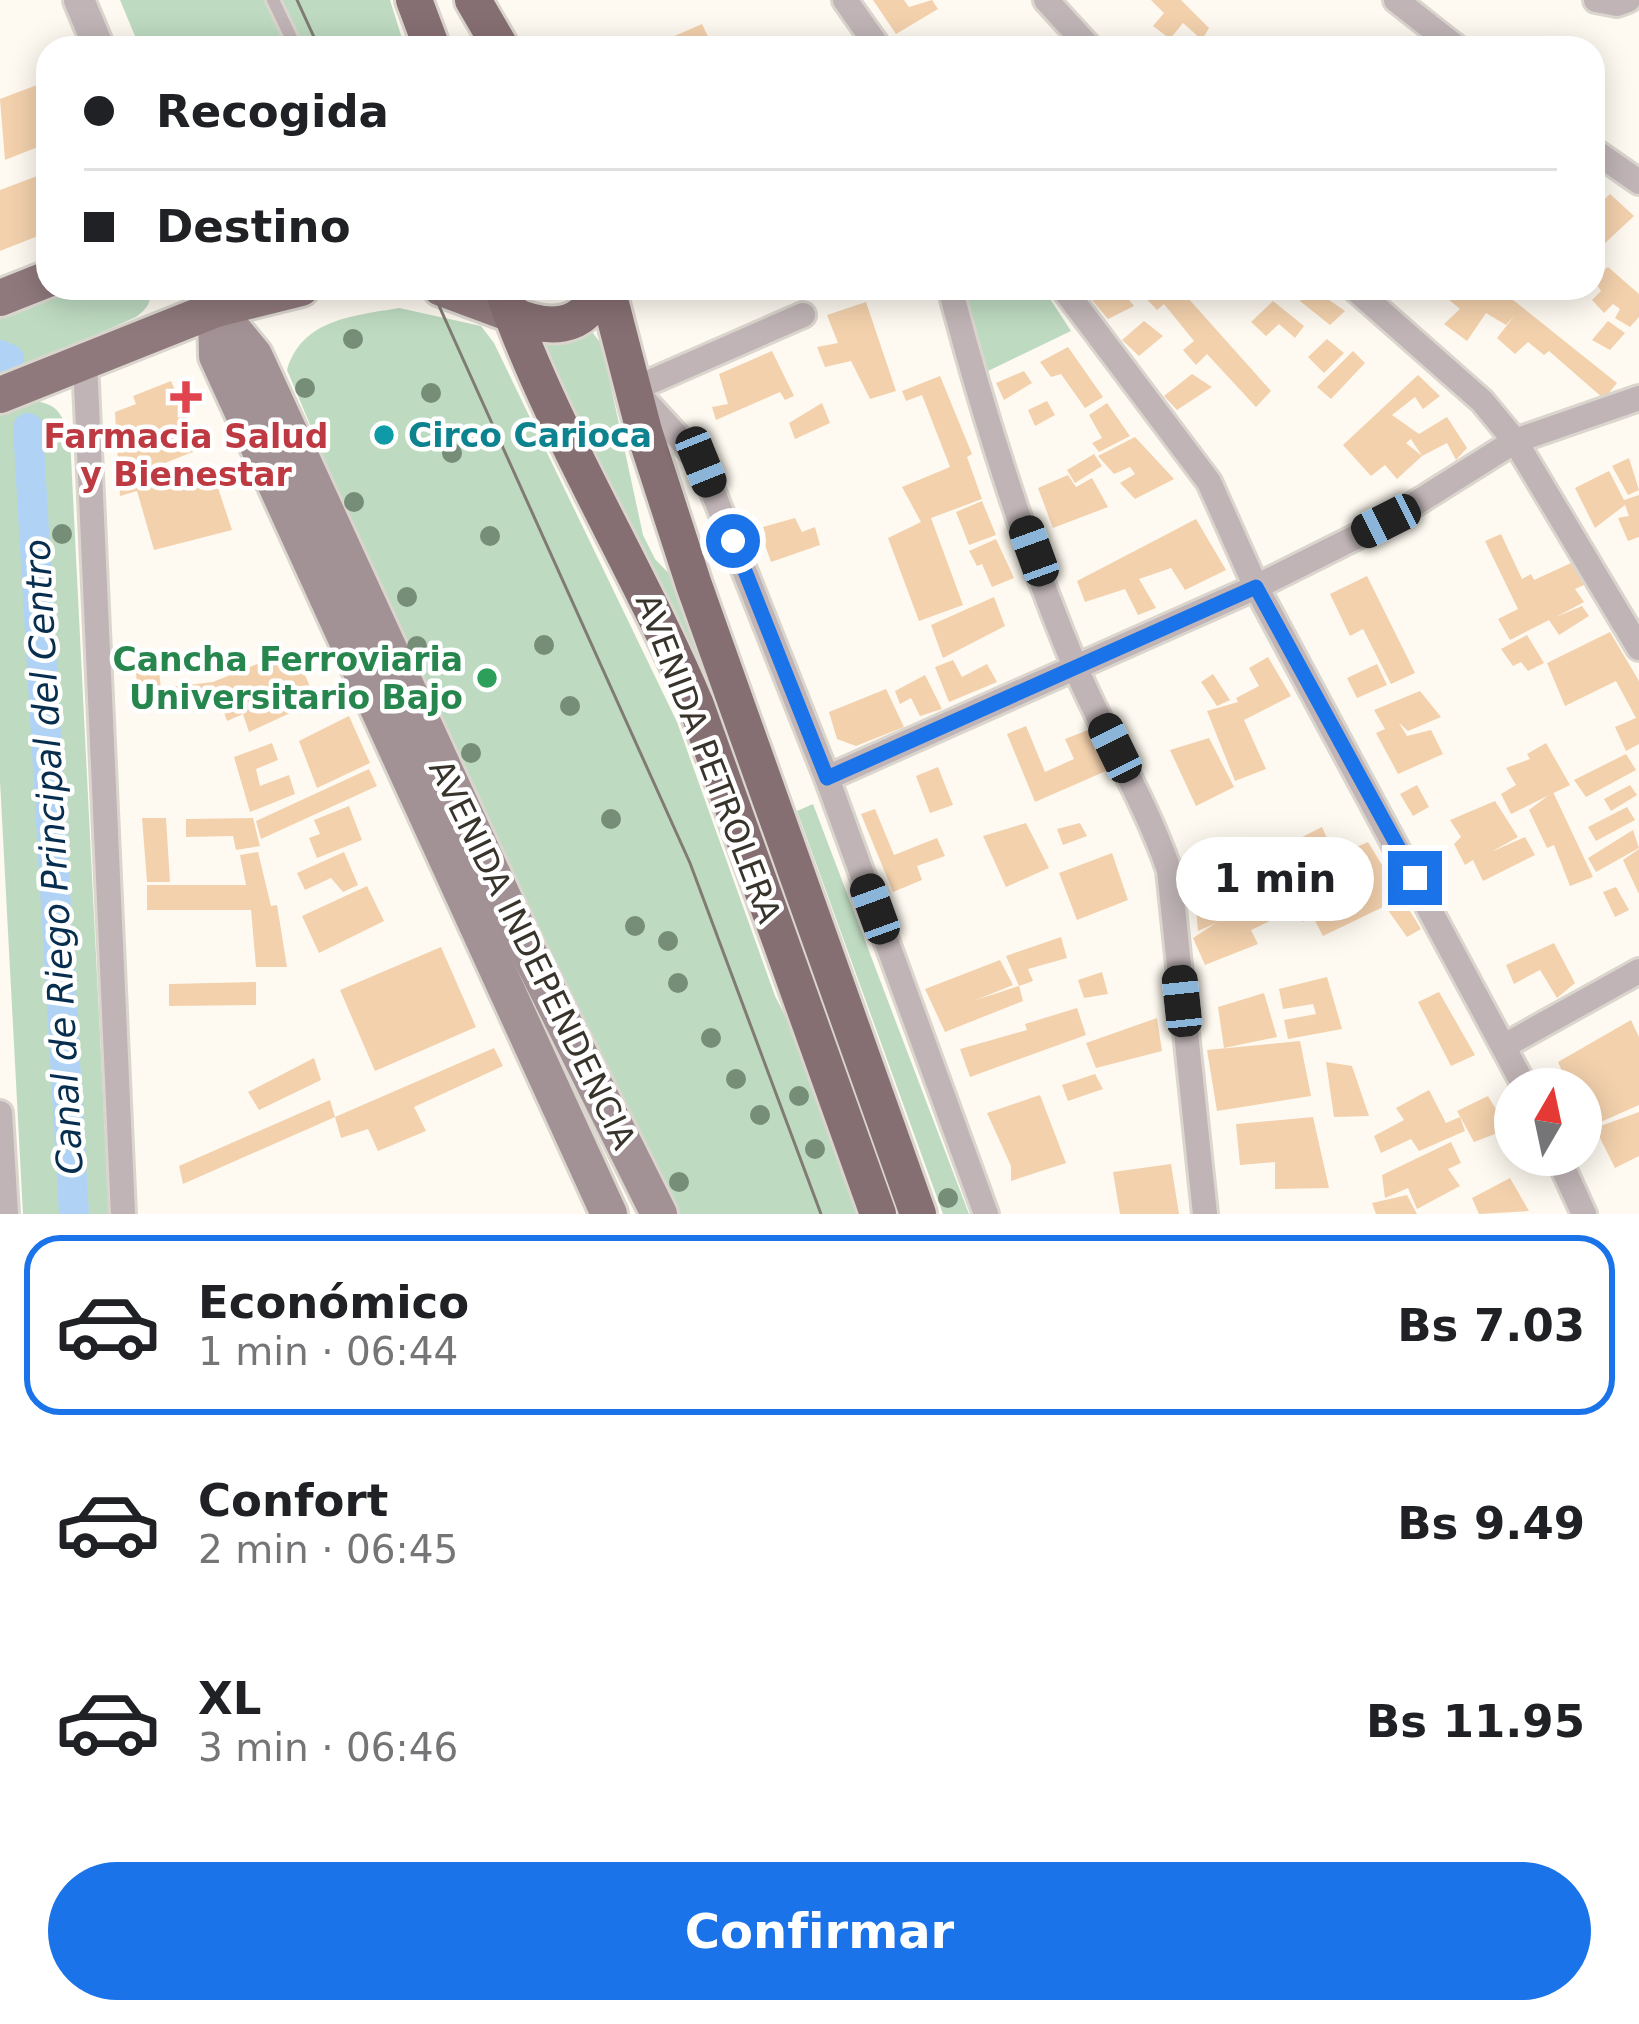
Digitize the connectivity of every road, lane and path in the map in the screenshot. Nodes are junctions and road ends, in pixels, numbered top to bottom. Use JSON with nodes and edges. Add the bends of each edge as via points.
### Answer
{"nodes":[{"id":1,"x":79,"y":0,"type":"edge"},
{"id":2,"x":273,"y":0,"type":"edge"},
{"id":3,"x":414,"y":0,"type":"edge"},
{"id":4,"x":473,"y":0,"type":"edge"},
{"id":5,"x":845,"y":0,"type":"edge"},
{"id":6,"x":1046,"y":0,"type":"edge"},
{"id":7,"x":1396,"y":0,"type":"edge"},
{"id":8,"x":1596,"y":0,"type":"edge"},
{"id":9,"x":1634,"y":1,"type":"edge"},
{"id":10,"x":94,"y":36,"type":"edge"},
{"id":11,"x":290,"y":36,"type":"edge"},
{"id":12,"x":428,"y":36,"type":"edge"},
{"id":13,"x":494,"y":36,"type":"edge"},
{"id":14,"x":870,"y":36,"type":"edge"},
{"id":15,"x":1079,"y":36,"type":"edge"},
{"id":16,"x":1442,"y":36,"type":"edge"},
{"id":17,"x":1605,"y":158,"type":"edge"},
{"id":18,"x":1639,"y":182,"type":"edge"},
{"id":19,"x":36,"y":284,"type":"edge"},
{"id":20,"x":0,"y":298,"type":"edge"},
{"id":21,"x":207,"y":300,"type":"edge"},
{"id":22,"x":211,"y":300,"type":"edge"},
{"id":23,"x":213,"y":300,"type":"edge"},
{"id":24,"x":594,"y":300,"type":"edge"},
{"id":25,"x":607,"y":300,"type":"edge"},
{"id":26,"x":953,"y":300,"type":"edge"},
{"id":27,"x":1072,"y":300,"type":"edge"},
{"id":28,"x":1369,"y":300,"type":"edge"},
{"id":29,"x":506,"y":301,"type":"edge"},
{"id":30,"x":803,"y":315,"type":"dead end"},
{"id":31,"x":85,"y":361,"type":"junction"},
{"id":32,"x":634,"y":388,"type":"junction"},
{"id":33,"x":0,"y":395,"type":"edge"},
{"id":34,"x":1639,"y":398,"type":"edge"},
{"id":35,"x":1515,"y":441,"type":"junction"},
{"id":36,"x":1256,"y":587,"type":"junction"},
{"id":37,"x":1639,"y":648,"type":"edge"},
{"id":38,"x":1077,"y":670,"type":"junction"},
{"id":39,"x":827,"y":778,"type":"junction"},
{"id":40,"x":1639,"y":971,"type":"edge"},
{"id":41,"x":1506,"y":1045,"type":"junction"},
{"id":42,"x":1516,"y":1068,"type":"edge"},
{"id":43,"x":0,"y":1113,"type":"edge"},
{"id":44,"x":1567,"y":1176,"type":"edge"},
{"id":45,"x":6,"y":1214,"type":"edge"},
{"id":46,"x":123,"y":1214,"type":"edge"},
{"id":47,"x":609,"y":1214,"type":"edge"},
{"id":48,"x":659,"y":1214,"type":"edge"},
{"id":49,"x":878,"y":1214,"type":"edge"},
{"id":50,"x":918,"y":1214,"type":"edge"},
{"id":51,"x":986,"y":1214,"type":"edge"},
{"id":52,"x":1205,"y":1214,"type":"edge"},
{"id":53,"x":1585,"y":1214,"type":"edge"}],
"edges":[{"from":1,"to":10,"type":"street"},
{"from":2,"to":11,"type":"lane"},
{"from":3,"to":12,"type":"highway"},
{"from":4,"to":13,"type":"highway"},
{"from":5,"to":14,"type":"street"},
{"from":6,"to":15,"type":"street"},
{"from":7,"to":16,"type":"street"},
{"from":8,"to":9,"type":"street"},
{"from":17,"to":18,"type":"street"},
{"from":19,"to":20,"type":"main road"},
{"from":21,"to":31,"type":"main road"},
{"from":22,"to":47,"type":"main road","name":"AVENIDA INDEPENDENCIA","via":[[217,356]]},
{"from":23,"to":48,"type":"main road","name":"AVENIDA INDEPENDENCIA","via":[[254,355],[525,946]]},
{"from":24,"to":29,"type":"highway","via":[[568,324],[548,327]]},
{"from":25,"to":32,"type":"highway","name":"AVENIDA PETROLERA"},
{"from":26,"to":38,"type":"street"},
{"from":27,"to":36,"type":"street","via":[[1209,482]]},
{"from":28,"to":35,"type":"street"},
{"from":29,"to":49,"type":"highway","name":"AVENIDA PETROLERA","via":[[696,706]]},
{"from":30,"to":32,"type":"street"},
{"from":31,"to":33,"type":"main road"},
{"from":31,"to":46,"type":"street"},
{"from":32,"to":39,"type":"street","via":[[701,462]]},
{"from":32,"to":50,"type":"highway","name":"AVENIDA PETROLERA","via":[[694,585]]},
{"from":34,"to":35,"type":"street"},
{"from":35,"to":36,"type":"street","via":[[1386,521]]},
{"from":35,"to":37,"type":"street"},
{"from":36,"to":38,"type":"street"},
{"from":36,"to":41,"type":"street"},
{"from":38,"to":39,"type":"street"},
{"from":38,"to":52,"type":"street","via":[[1168,870]]},
{"from":39,"to":51,"type":"street"},
{"from":40,"to":41,"type":"street"},
{"from":41,"to":42,"type":"street"},
{"from":43,"to":45,"type":"street"},
{"from":44,"to":53,"type":"street"}]}
